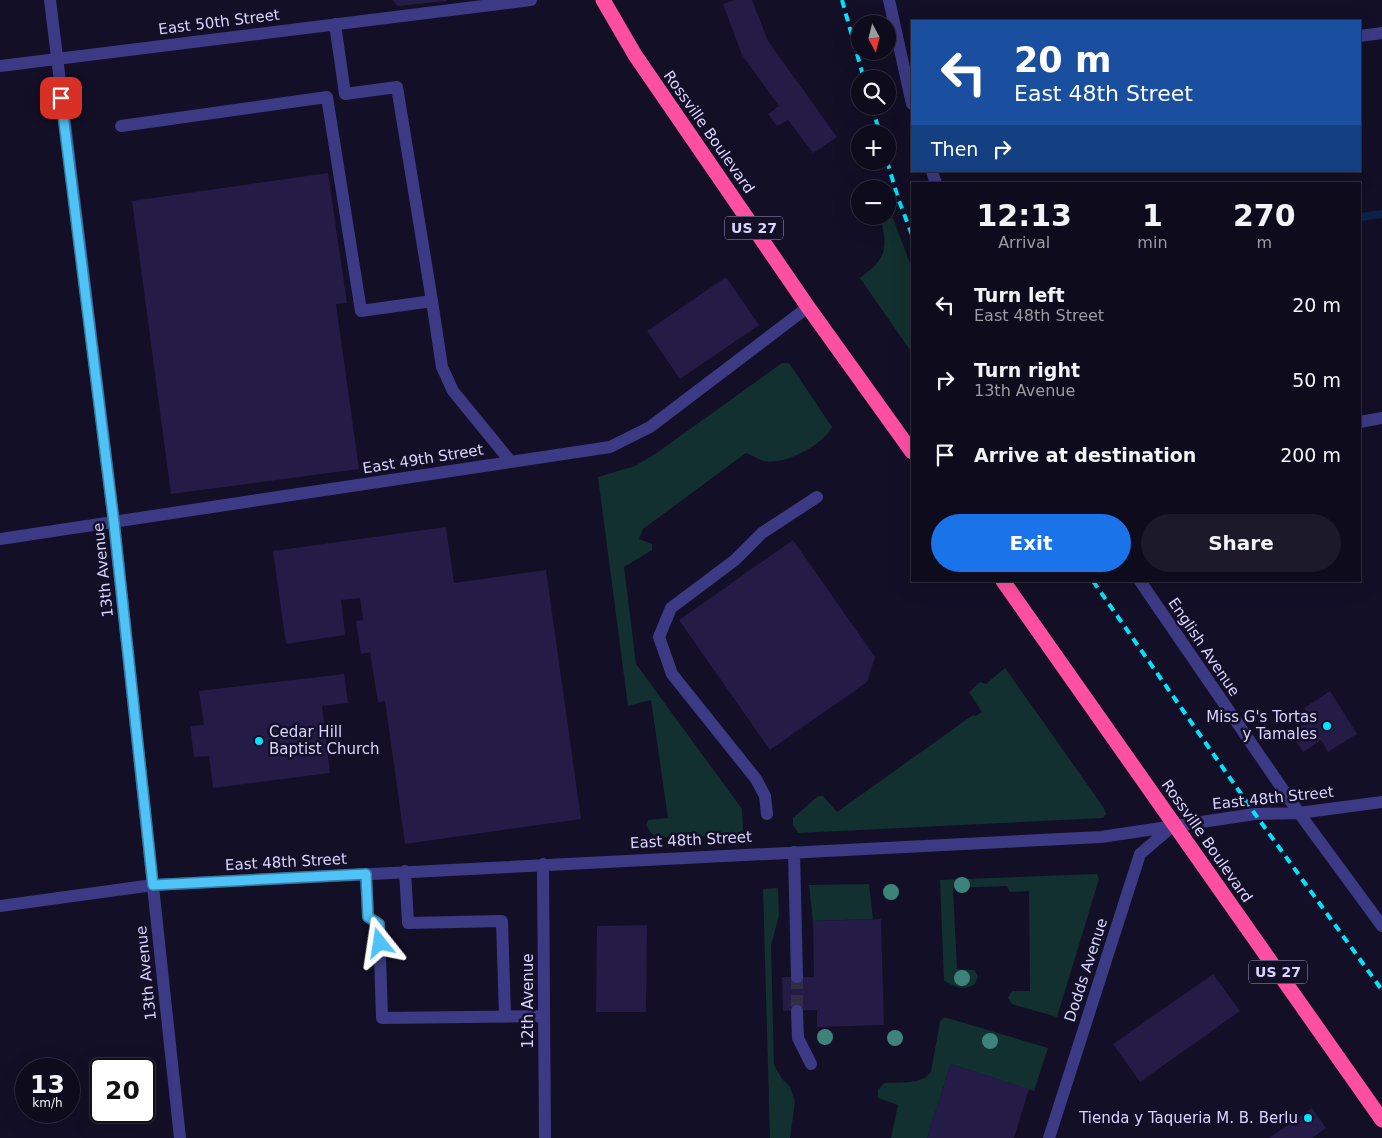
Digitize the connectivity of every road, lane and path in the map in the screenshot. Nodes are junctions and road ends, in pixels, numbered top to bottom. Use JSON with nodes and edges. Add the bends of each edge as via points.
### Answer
{"nodes":[{"id":1,"x":50,"y":0,"type":"edge"},
{"id":2,"x":531,"y":0,"type":"edge"},
{"id":3,"x":603,"y":0,"type":"edge"},
{"id":4,"x":889,"y":0,"type":"edge"},
{"id":5,"x":335,"y":24,"type":"junction"},
{"id":6,"x":1382,"y":33,"type":"edge"},
{"id":7,"x":1361,"y":36,"type":"edge"},
{"id":8,"x":56,"y":59,"type":"junction"},
{"id":9,"x":0,"y":66,"type":"edge"},
{"id":10,"x":345,"y":94,"type":"junction"},
{"id":11,"x":327,"y":97,"type":"junction"},
{"id":12,"x":911,"y":98,"type":"edge"},
{"id":13,"x":121,"y":126,"type":"dead end"},
{"id":14,"x":432,"y":301,"type":"junction"},
{"id":15,"x":808,"y":307,"type":"junction"},
{"id":16,"x":1382,"y":418,"type":"edge"},
{"id":17,"x":1361,"y":422,"type":"edge"},
{"id":18,"x":911,"y":451,"type":"edge"},
{"id":19,"x":511,"y":462,"type":"junction"},
{"id":20,"x":817,"y":497,"type":"dead end"},
{"id":21,"x":114,"y":523,"type":"junction"},
{"id":22,"x":0,"y":539,"type":"edge"},
{"id":23,"x":1004,"y":582,"type":"edge"},
{"id":24,"x":1141,"y":582,"type":"edge"},
{"id":25,"x":1382,"y":802,"type":"edge"},
{"id":26,"x":1299,"y":813,"type":"junction"},
{"id":27,"x":767,"y":814,"type":"dead end"},
{"id":28,"x":1174,"y":825,"type":"junction"},
{"id":29,"x":794,"y":852,"type":"junction"},
{"id":30,"x":543,"y":864,"type":"junction"},
{"id":31,"x":405,"y":871,"type":"junction"},
{"id":32,"x":366,"y":874,"type":"junction"},
{"id":33,"x":153,"y":885,"type":"junction"},
{"id":34,"x":0,"y":906,"type":"edge"},
{"id":35,"x":1382,"y":926,"type":"edge"},
{"id":36,"x":796,"y":977,"type":"tunnel mouth"},
{"id":37,"x":797,"y":1011,"type":"tunnel mouth"},
{"id":38,"x":505,"y":1016,"type":"junction"},
{"id":39,"x":544,"y":1016,"type":"junction"},
{"id":40,"x":811,"y":1064,"type":"dead end"},
{"id":41,"x":1382,"y":1120,"type":"edge"},
{"id":42,"x":180,"y":1138,"type":"edge"},
{"id":43,"x":545,"y":1138,"type":"edge"},
{"id":44,"x":1049,"y":1138,"type":"edge"}],
"edges":[{"from":1,"to":8,"type":"street","name":"13th Avenue"},
{"from":2,"to":5,"type":"street","name":"East 50th Street"},
{"from":3,"to":15,"type":"highway","name":"Rossville Boulevard","number":"US 27","via":[[635,55]]},
{"from":4,"to":12,"type":"street"},
{"from":5,"to":8,"type":"street","name":"East 50th Street"},
{"from":5,"to":10,"type":"street"},
{"from":6,"to":7,"type":"street"},
{"from":8,"to":9,"type":"street","name":"East 50th Street"},
{"from":8,"to":21,"type":"street","name":"13th Avenue"},
{"from":10,"to":11,"type":"street"},
{"from":10,"to":14,"type":"street","via":[[397,87]]},
{"from":11,"to":13,"type":"street"},
{"from":11,"to":14,"type":"street","via":[[361,311]]},
{"from":14,"to":19,"type":"street","via":[[442,367],[453,391]]},
{"from":15,"to":18,"type":"highway","name":"Rossville Boulevard","number":"US 27"},
{"from":15,"to":19,"type":"street","name":"East 49th Street","via":[[650,426],[610,447]]},
{"from":16,"to":17,"type":"street"},
{"from":19,"to":21,"type":"street","name":"East 49th Street"},
{"from":20,"to":27,"type":"street","via":[[762,533],[735,560],[670,608],[659,637],[672,674],[756,779],[765,796]]},
{"from":21,"to":22,"type":"street","name":"East 49th Street"},
{"from":21,"to":33,"type":"street","name":"13th Avenue"},
{"from":23,"to":28,"type":"highway","name":"Rossville Boulevard","number":"US 27"},
{"from":24,"to":26,"type":"street","name":"English Avenue"},
{"from":25,"to":26,"type":"street","name":"East 48th Street"},
{"from":26,"to":28,"type":"street","name":"East 48th Street","via":[[1254,814]]},
{"from":26,"to":35,"type":"street","name":"English Avenue"},
{"from":28,"to":29,"type":"street","name":"East 48th Street","via":[[1101,837]]},
{"from":28,"to":41,"type":"highway","name":"Rossville Boulevard","number":"US 27"},
{"from":28,"to":44,"type":"street","name":"Dodds Avenue","via":[[1140,854]]},
{"from":29,"to":30,"type":"street","name":"East 48th Street"},
{"from":29,"to":36,"type":"street"},
{"from":30,"to":31,"type":"street","name":"East 48th Street"},
{"from":30,"to":39,"type":"street","name":"12th Avenue"},
{"from":31,"to":32,"type":"street","name":"East 48th Street"},
{"from":31,"to":38,"type":"street","via":[[408,923],[502,921]]},
{"from":32,"to":33,"type":"street","name":"East 48th Street"},
{"from":32,"to":38,"type":"street","via":[[368,917],[379,924],[382,1018]]},
{"from":33,"to":34,"type":"street","name":"East 48th Street"},
{"from":33,"to":42,"type":"street","name":"13th Avenue"},
{"from":37,"to":40,"type":"street","via":[[798,1038]]},
{"from":38,"to":39,"type":"street"},
{"from":39,"to":43,"type":"street","name":"12th Avenue"}]}
